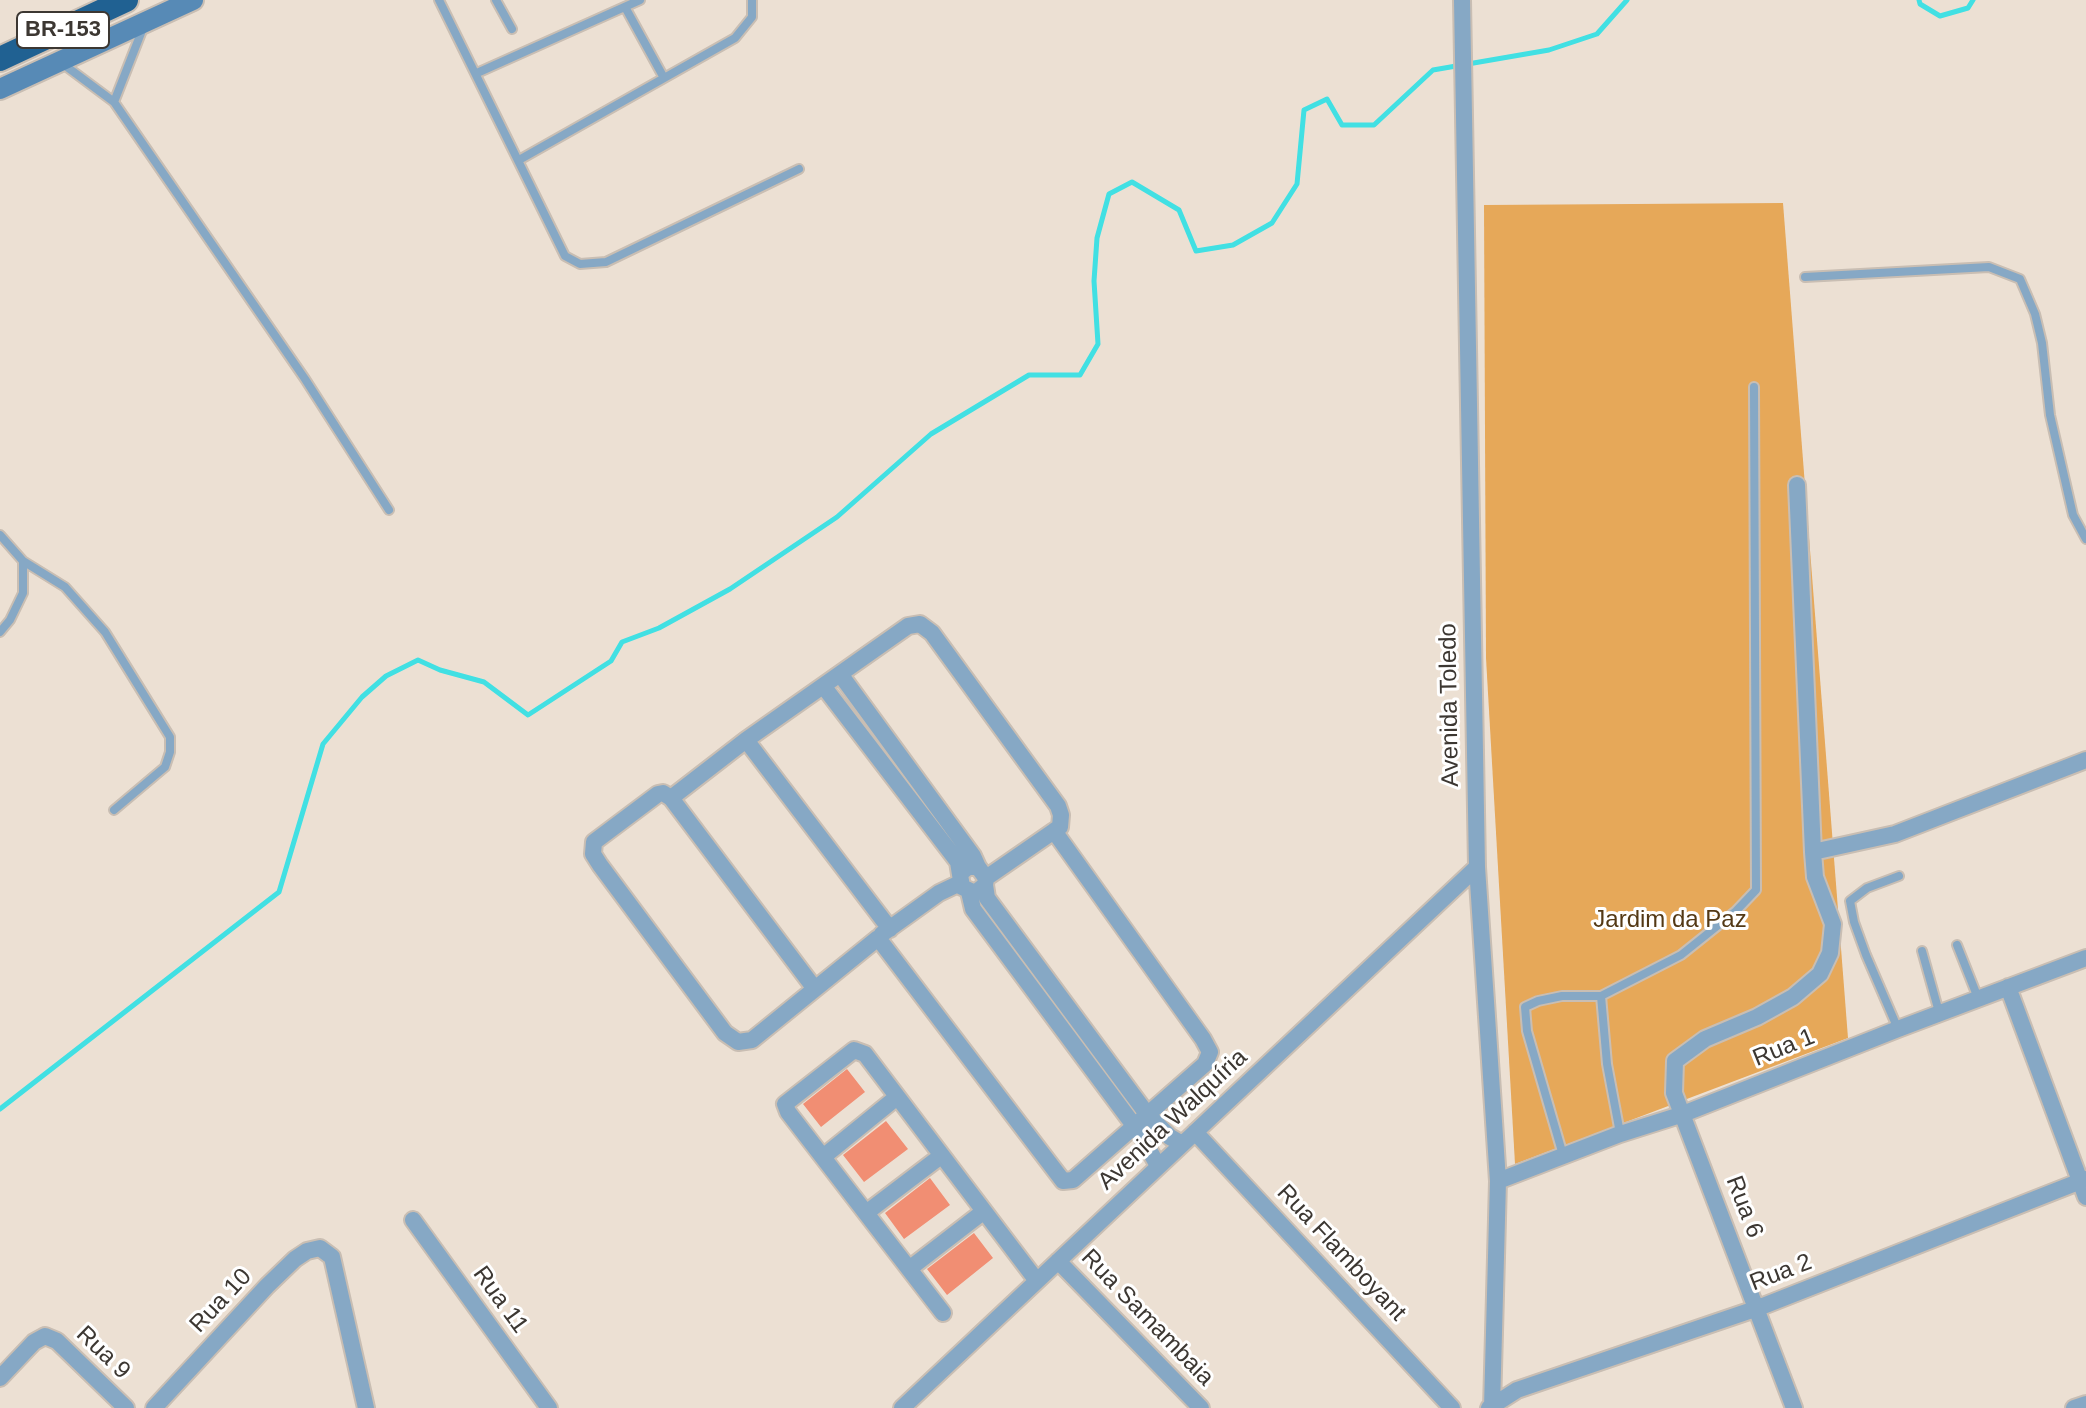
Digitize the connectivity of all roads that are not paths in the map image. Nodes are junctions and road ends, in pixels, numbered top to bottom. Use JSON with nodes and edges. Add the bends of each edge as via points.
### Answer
{"nodes":[{"id":1,"x":126,"y":0,"type":"edge"},
{"id":2,"x":193,"y":0,"type":"edge"},
{"id":3,"x":439,"y":0,"type":"edge"},
{"id":4,"x":496,"y":0,"type":"edge"},
{"id":5,"x":640,"y":0,"type":"edge"},
{"id":6,"x":752,"y":0,"type":"edge"},
{"id":7,"x":1462,"y":0,"type":"edge"},
{"id":8,"x":625,"y":7,"type":"junction"},
{"id":9,"x":145,"y":23,"type":"junction"},
{"id":10,"x":512,"y":29,"type":"dead end"},
{"id":11,"x":0,"y":59,"type":"edge"},
{"id":12,"x":59,"y":61,"type":"junction"},
{"id":13,"x":477,"y":73,"type":"junction"},
{"id":14,"x":664,"y":78,"type":"junction"},
{"id":15,"x":0,"y":89,"type":"edge"},
{"id":16,"x":114,"y":102,"type":"junction"},
{"id":17,"x":519,"y":160,"type":"junction"},
{"id":18,"x":799,"y":169,"type":"dead end"},
{"id":19,"x":1805,"y":277,"type":"dead end"},
{"id":20,"x":1754,"y":387,"type":"dead end"},
{"id":21,"x":1797,"y":485,"type":"dead end"},
{"id":22,"x":389,"y":510,"type":"dead end"},
{"id":23,"x":0,"y":535,"type":"edge"},
{"id":24,"x":2086,"y":539,"type":"edge"},
{"id":25,"x":23,"y":561,"type":"junction"},
{"id":26,"x":0,"y":632,"type":"edge"},
{"id":27,"x":840,"y":674,"type":"junction"},
{"id":28,"x":824,"y":687,"type":"junction"},
{"id":29,"x":746,"y":740,"type":"junction"},
{"id":30,"x":2086,"y":760,"type":"edge"},
{"id":31,"x":671,"y":798,"type":"junction"},
{"id":32,"x":114,"y":810,"type":"dead end"},
{"id":33,"x":1054,"y":831,"type":"junction"},
{"id":34,"x":1813,"y":852,"type":"junction"},
{"id":35,"x":1477,"y":867,"type":"junction"},
{"id":36,"x":1899,"y":876,"type":"dead end"},
{"id":37,"x":983,"y":877,"type":"junction"},
{"id":38,"x":963,"y":883,"type":"junction"},
{"id":39,"x":884,"y":934,"type":"junction"},
{"id":40,"x":1957,"y":945,"type":"dead end"},
{"id":41,"x":1922,"y":951,"type":"dead end"},
{"id":42,"x":2086,"y":958,"type":"edge"},
{"id":43,"x":2008,"y":987,"type":"junction"},
{"id":44,"x":815,"y":989,"type":"junction"},
{"id":45,"x":1601,"y":996,"type":"junction"},
{"id":46,"x":1978,"y":999,"type":"junction"},
{"id":47,"x":1939,"y":1012,"type":"junction"},
{"id":48,"x":1898,"y":1029,"type":"junction"},
{"id":49,"x":897,"y":1097,"type":"junction"},
{"id":50,"x":1147,"y":1114,"type":"junction"},
{"id":51,"x":1683,"y":1114,"type":"junction"},
{"id":52,"x":1133,"y":1126,"type":"junction"},
{"id":53,"x":1195,"y":1132,"type":"junction"},
{"id":54,"x":1620,"y":1134,"type":"junction"},
{"id":55,"x":1182,"y":1144,"type":"junction"},
{"id":56,"x":941,"y":1156,"type":"junction"},
{"id":57,"x":1563,"y":1156,"type":"junction"},
{"id":58,"x":823,"y":1157,"type":"junction"},
{"id":59,"x":1158,"y":1166,"type":"junction"},
{"id":60,"x":1498,"y":1181,"type":"junction"},
{"id":61,"x":2084,"y":1186,"type":"edge"},
{"id":62,"x":983,"y":1212,"type":"junction"},
{"id":63,"x":866,"y":1213,"type":"junction"},
{"id":64,"x":413,"y":1220,"type":"dead end"},
{"id":65,"x":1058,"y":1261,"type":"junction"},
{"id":66,"x":909,"y":1269,"type":"junction"},
{"id":67,"x":1037,"y":1281,"type":"junction"},
{"id":68,"x":1758,"y":1308,"type":"junction"},
{"id":69,"x":943,"y":1313,"type":"dead end"},
{"id":70,"x":0,"y":1378,"type":"edge"},
{"id":71,"x":916,"y":1395,"type":"junction"},
{"id":72,"x":2086,"y":1404,"type":"edge"},
{"id":73,"x":1491,"y":1407,"type":"edge"},
{"id":74,"x":126,"y":1408,"type":"edge"},
{"id":75,"x":154,"y":1408,"type":"edge"},
{"id":76,"x":366,"y":1408,"type":"edge"},
{"id":77,"x":549,"y":1408,"type":"edge"},
{"id":78,"x":902,"y":1408,"type":"edge"},
{"id":79,"x":929,"y":1408,"type":"edge"},
{"id":80,"x":1201,"y":1408,"type":"edge"},
{"id":81,"x":1452,"y":1408,"type":"edge"},
{"id":82,"x":1794,"y":1408,"type":"edge"},
{"id":83,"x":2074,"y":1408,"type":"edge"}],
"edges":[{"from":1,"to":11,"type":"highway","number":"BR-153"},
{"from":2,"to":9,"type":"main road"},
{"from":3,"to":13,"type":"lane"},
{"from":4,"to":10,"type":"lane"},
{"from":5,"to":8,"type":"lane"},
{"from":6,"to":14,"type":"lane","via":[[752,17],[735,38]]},
{"from":7,"to":35,"type":"street","name":"Avenida Toledo"},
{"from":8,"to":13,"type":"lane"},
{"from":8,"to":14,"type":"lane"},
{"from":9,"to":12,"type":"main road"},
{"from":9,"to":16,"type":"lane"},
{"from":12,"to":15,"type":"main road"},
{"from":12,"to":16,"type":"lane"},
{"from":13,"to":17,"type":"lane"},
{"from":14,"to":17,"type":"lane"},
{"from":16,"to":22,"type":"lane"},
{"from":17,"to":18,"type":"lane","via":[[565,256],[580,264],[606,262]]},
{"from":19,"to":24,"type":"lane","via":[[1989,267],[2020,279],[2042,343],[2050,415],[2073,515]]},
{"from":20,"to":45,"type":"lane","via":[[1756,890],[1681,955]]},
{"from":21,"to":34,"type":"street"},
{"from":23,"to":25,"type":"lane"},
{"from":25,"to":26,"type":"lane","via":[[23,593]]},
{"from":25,"to":32,"type":"lane","via":[[65,587],[105,632],[170,737],[165,767]]},
{"from":27,"to":28,"type":"street"},
{"from":27,"to":33,"type":"street","via":[[908,626],[926,627],[1058,806],[1060,827]]},
{"from":27,"to":37,"type":"street"},
{"from":28,"to":29,"type":"street"},
{"from":28,"to":38,"type":"street","via":[[958,862]]},
{"from":29,"to":31,"type":"street"},
{"from":29,"to":39,"type":"street"},
{"from":30,"to":34,"type":"street","via":[[1895,834]]},
{"from":31,"to":44,"type":"street"},
{"from":31,"to":44,"type":"street","via":[[658,794],[594,842],[593,854],[725,1033],[738,1042],[752,1040]]},
{"from":33,"to":37,"type":"street"},
{"from":33,"to":50,"type":"street","via":[[1210,1052],[1205,1064]]},
{"from":34,"to":51,"type":"street","name":"Rua 6","via":[[1815,877],[1834,936],[1820,974],[1793,997],[1705,1039],[1675,1061],[1674,1093]]},
{"from":35,"to":53,"type":"street","name":"Avenida Walquíria"},
{"from":35,"to":60,"type":"street","name":"Avenida Toledo"},
{"from":36,"to":48,"type":"lane","via":[[1850,901]]},
{"from":37,"to":38,"type":"street","via":[[975,893]]},
{"from":37,"to":38,"type":"street","via":[[968,867]]},
{"from":37,"to":50,"type":"street","via":[[987,898]]},
{"from":38,"to":39,"type":"street","via":[[939,893]]},
{"from":38,"to":52,"type":"street","via":[[973,909]]},
{"from":39,"to":44,"type":"street"},
{"from":39,"to":52,"type":"street","via":[[1063,1181],[1073,1180]]},
{"from":40,"to":46,"type":"lane"},
{"from":41,"to":47,"type":"lane"},
{"from":42,"to":43,"type":"street","name":"Rua 1"},
{"from":43,"to":46,"type":"street","name":"Rua 1"},
{"from":43,"to":61,"type":"street"},
{"from":45,"to":54,"type":"lane"},
{"from":45,"to":57,"type":"lane","via":[[1562,996],[1525,1007]]},
{"from":46,"to":47,"type":"street","name":"Rua 1"},
{"from":47,"to":48,"type":"street","name":"Rua 1"},
{"from":48,"to":51,"type":"street","name":"Rua 1"},
{"from":49,"to":56,"type":"street"},
{"from":49,"to":58,"type":"street"},
{"from":49,"to":58,"type":"street","via":[[865,1054],[854,1050],[785,1104]]},
{"from":50,"to":52,"type":"street"},
{"from":50,"to":55,"type":"street"},
{"from":51,"to":54,"type":"street","name":"Rua 1"},
{"from":51,"to":68,"type":"street","name":"Rua 6"},
{"from":52,"to":59,"type":"street"},
{"from":53,"to":55,"type":"street","name":"Avenida Walquíria"},
{"from":53,"to":81,"type":"street","name":"Rua Flamboyant"},
{"from":54,"to":57,"type":"street","name":"Rua 1"},
{"from":55,"to":59,"type":"street","name":"Avenida Walquíria"},
{"from":56,"to":62,"type":"street"},
{"from":56,"to":63,"type":"street"},
{"from":57,"to":60,"type":"street","name":"Rua 1"},
{"from":58,"to":63,"type":"street"},
{"from":59,"to":65,"type":"street","name":"Avenida Walquíria"},
{"from":60,"to":73,"type":"street","name":"Avenida Toledo"},
{"from":61,"to":68,"type":"street","name":"Rua 2"},
{"from":62,"to":66,"type":"street"},
{"from":62,"to":67,"type":"street"},
{"from":63,"to":66,"type":"street"},
{"from":64,"to":77,"type":"street","name":"Rua 11"},
{"from":65,"to":67,"type":"street","name":"Avenida Walquíria"},
{"from":65,"to":80,"type":"street","name":"Rua Samambaia"},
{"from":66,"to":69,"type":"street"},
{"from":67,"to":71,"type":"street","name":"Avenida Walquíria"},
{"from":68,"to":73,"type":"street","name":"Rua 2","via":[[1517,1390]]},
{"from":68,"to":82,"type":"street","name":"Rua 6"},
{"from":70,"to":74,"type":"street","name":"Rua 9","via":[[45,1336],[57,1341]]},
{"from":71,"to":78,"type":"street","name":"Avenida Walquíria"},
{"from":71,"to":79,"type":"street"},
{"from":72,"to":83,"type":"street"},
{"from":75,"to":76,"type":"street","name":"Rua 10","via":[[295,1259],[320,1248],[332,1257]]}]}
